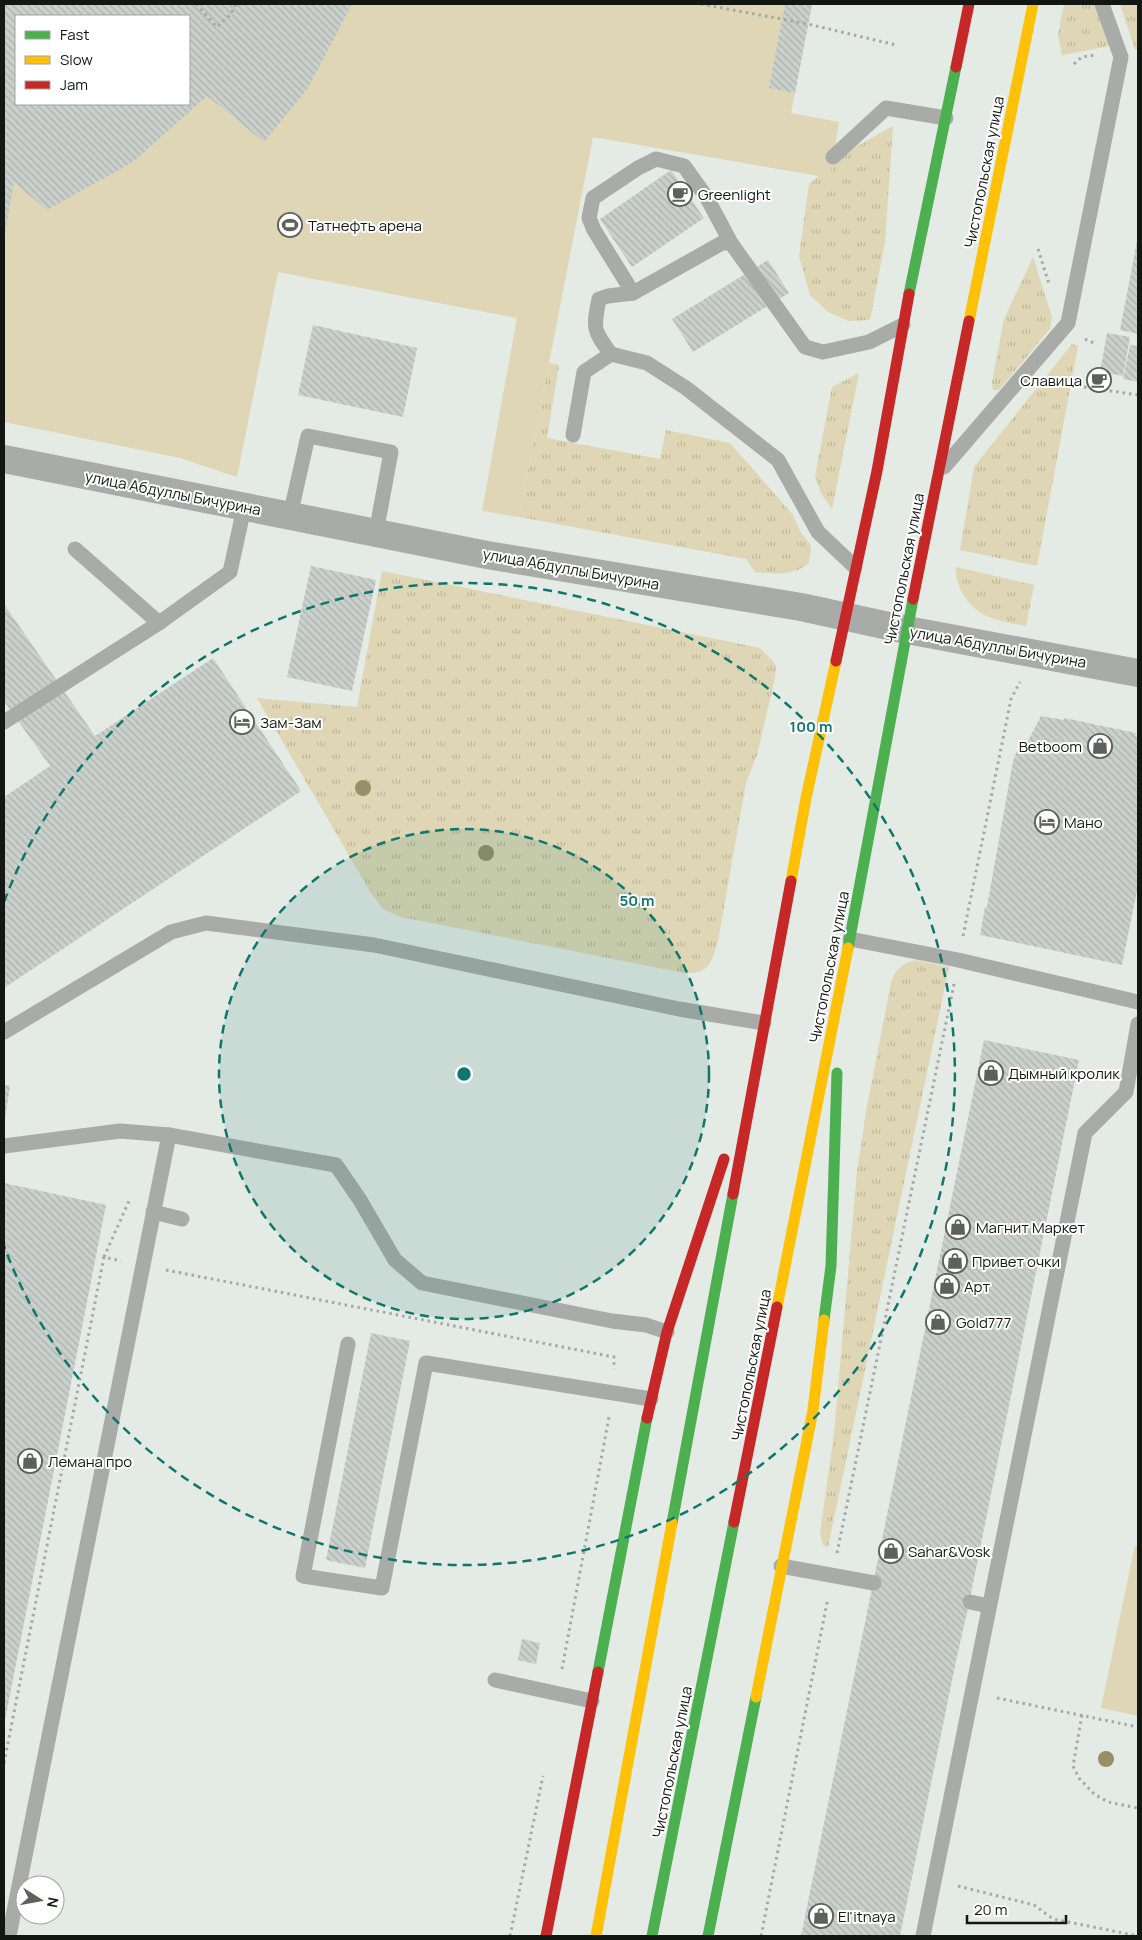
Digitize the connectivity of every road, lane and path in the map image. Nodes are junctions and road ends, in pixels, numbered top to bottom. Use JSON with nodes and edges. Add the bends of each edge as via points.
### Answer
{"nodes":[{"id":1,"x":196,"y":4,"type":"edge"},
{"id":2,"x":236,"y":4,"type":"edge"},
{"id":3,"x":701,"y":4,"type":"edge"},
{"id":4,"x":953,"y":4,"type":"edge"},
{"id":5,"x":1033,"y":4,"type":"edge"},
{"id":6,"x":1102,"y":4,"type":"edge"},
{"id":7,"x":968,"y":8,"type":"edge"},
{"id":8,"x":896,"y":45,"type":"dead end"},
{"id":9,"x":946,"y":118,"type":"junction"},
{"id":10,"x":833,"y":157,"type":"dead end"},
{"id":11,"x":731,"y":243,"type":"junction"},
{"id":12,"x":633,"y":293,"type":"junction"},
{"id":13,"x":903,"y":325,"type":"junction"},
{"id":14,"x":611,"y":354,"type":"junction"},
{"id":15,"x":1084,"y":388,"type":"dead end"},
{"id":16,"x":1138,"y":395,"type":"edge"},
{"id":17,"x":573,"y":436,"type":"dead end"},
{"id":18,"x":4,"y":459,"type":"edge"},
{"id":19,"x":938,"y":474,"type":"junction"},
{"id":20,"x":244,"y":508,"type":"junction"},
{"id":21,"x":290,"y":516,"type":"junction"},
{"id":22,"x":376,"y":533,"type":"junction"},
{"id":23,"x":75,"y":549,"type":"dead end"},
{"id":24,"x":855,"y":567,"type":"junction"},
{"id":25,"x":845,"y":616,"type":"junction"},
{"id":26,"x":159,"y":623,"type":"junction"},
{"id":27,"x":907,"y":630,"type":"junction"},
{"id":28,"x":1138,"y":673,"type":"edge"},
{"id":29,"x":1024,"y":674,"type":"dead end"},
{"id":30,"x":4,"y":722,"type":"edge"},
{"id":31,"x":850,"y":939,"type":"junction"},
{"id":32,"x":958,"y":960,"type":"junction"},
{"id":33,"x":840,"y":989,"type":"junction"},
{"id":34,"x":1138,"y":1002,"type":"edge"},
{"id":35,"x":764,"y":1023,"type":"junction"},
{"id":36,"x":1138,"y":1024,"type":"edge"},
{"id":37,"x":4,"y":1032,"type":"edge"},
{"id":38,"x":756,"y":1060,"type":"junction"},
{"id":39,"x":1132,"y":1093,"type":"edge"},
{"id":40,"x":168,"y":1135,"type":"junction"},
{"id":41,"x":4,"y":1146,"type":"edge"},
{"id":42,"x":154,"y":1212,"type":"junction"},
{"id":43,"x":182,"y":1219,"type":"dead end"},
{"id":44,"x":143,"y":1265,"type":"junction"},
{"id":45,"x":667,"y":1332,"type":"junction"},
{"id":46,"x":348,"y":1344,"type":"dead end"},
{"id":47,"x":614,"y":1392,"type":"junction"},
{"id":48,"x":651,"y":1399,"type":"junction"},
{"id":49,"x":781,"y":1566,"type":"junction"},
{"id":50,"x":832,"y":1575,"type":"junction"},
{"id":51,"x":874,"y":1582,"type":"dead end"},
{"id":52,"x":970,"y":1602,"type":"dead end"},
{"id":53,"x":989,"y":1606,"type":"junction"},
{"id":54,"x":495,"y":1680,"type":"dead end"},
{"id":55,"x":972,"y":1692,"type":"junction"},
{"id":56,"x":559,"y":1694,"type":"junction"},
{"id":57,"x":592,"y":1701,"type":"junction"},
{"id":58,"x":1082,"y":1715,"type":"junction"},
{"id":59,"x":1138,"y":1727,"type":"edge"},
{"id":60,"x":4,"y":1762,"type":"edge"},
{"id":61,"x":544,"y":1775,"type":"dead end"},
{"id":62,"x":1138,"y":1808,"type":"edge"},
{"id":63,"x":934,"y":1881,"type":"junction"},
{"id":64,"x":10,"y":1936,"type":"edge"},
{"id":65,"x":510,"y":1936,"type":"edge"},
{"id":66,"x":546,"y":1936,"type":"edge"},
{"id":67,"x":596,"y":1936,"type":"edge"},
{"id":68,"x":652,"y":1936,"type":"edge"},
{"id":69,"x":708,"y":1936,"type":"edge"},
{"id":70,"x":761,"y":1936,"type":"edge"},
{"id":71,"x":922,"y":1936,"type":"edge"},
{"id":72,"x":1138,"y":1936,"type":"edge"}],
"edges":[{"from":1,"to":2,"type":"path","via":[[217,27],[231,14]]},
{"from":3,"to":8,"type":"path"},
{"from":4,"to":7,"type":"lane"},
{"from":5,"to":19,"type":"main road","name":"Чистопольская улица"},
{"from":6,"to":19,"type":"lane","via":[[1121,57],[1068,323]]},
{"from":7,"to":9,"type":"main road"},
{"from":9,"to":10,"type":"lane","via":[[886,108]]},
{"from":9,"to":13,"type":"main road"},
{"from":11,"to":12,"type":"lane","via":[[722,243]]},
{"from":11,"to":12,"type":"lane","via":[[707,198],[684,166],[656,159],[638,168],[593,198],[589,218]]},
{"from":11,"to":13,"type":"lane","via":[[805,347],[823,352],[869,342]]},
{"from":12,"to":14,"type":"lane","via":[[599,299],[595,328]]},
{"from":13,"to":24,"type":"main road","via":[[877,471]]},
{"from":14,"to":17,"type":"lane","via":[[584,372]]},
{"from":14,"to":24,"type":"lane","via":[[646,363],[686,388],[778,460],[818,532]]},
{"from":15,"to":16,"type":"path"},
{"from":18,"to":20,"type":"street","name":"улица Абдуллы Бичурина"},
{"from":19,"to":27,"type":"main road","name":"Чистопольская улица"},
{"from":20,"to":21,"type":"street","name":"улица Абдуллы Бичурина"},
{"from":20,"to":26,"type":"lane","via":[[230,572]]},
{"from":21,"to":22,"type":"street","name":"улица Абдуллы Бичурина"},
{"from":21,"to":22,"type":"lane","via":[[308,436],[391,452]]},
{"from":22,"to":25,"type":"street","name":"улица Абдуллы Бичурина"},
{"from":23,"to":26,"type":"lane"},
{"from":24,"to":25,"type":"main road"},
{"from":25,"to":27,"type":"street","name":"улица Абдуллы Бичурина"},
{"from":25,"to":35,"type":"main road","via":[[806,798]]},
{"from":26,"to":30,"type":"lane"},
{"from":27,"to":28,"type":"street","name":"улица Абдуллы Бичурина"},
{"from":27,"to":31,"type":"main road","name":"Чистопольская улица"},
{"from":29,"to":32,"type":"path","via":[[1011,699]]},
{"from":31,"to":32,"type":"lane"},
{"from":31,"to":33,"type":"main road","name":"Чистопольская улица"},
{"from":32,"to":34,"type":"lane"},
{"from":32,"to":50,"type":"path"},
{"from":33,"to":49,"type":"main road","via":[[830,1266],[813,1410]]},
{"from":33,"to":68,"type":"main road","name":"Чистопольская улица"},
{"from":35,"to":37,"type":"lane","via":[[678,1009],[374,945],[206,923],[171,932]]},
{"from":35,"to":38,"type":"main road"},
{"from":36,"to":39,"type":"lane"},
{"from":38,"to":45,"type":"main road"},
{"from":38,"to":67,"type":"main road"},
{"from":39,"to":53,"type":"lane","via":[[1085,1133]]},
{"from":40,"to":41,"type":"lane","via":[[120,1131]]},
{"from":40,"to":42,"type":"lane"},
{"from":40,"to":45,"type":"lane","via":[[336,1165],[395,1260],[422,1283],[646,1325]]},
{"from":42,"to":43,"type":"lane"},
{"from":42,"to":44,"type":"lane"},
{"from":44,"to":47,"type":"path","via":[[614,1356]]},
{"from":44,"to":60,"type":"path","via":[[104,1257]]},
{"from":44,"to":64,"type":"lane"},
{"from":45,"to":48,"type":"main road"},
{"from":46,"to":47,"type":"lane","via":[[303,1576],[382,1588],[426,1363]]},
{"from":47,"to":48,"type":"lane"},
{"from":47,"to":56,"type":"path"},
{"from":48,"to":57,"type":"main road"},
{"from":49,"to":50,"type":"lane"},
{"from":49,"to":69,"type":"main road"},
{"from":50,"to":51,"type":"lane"},
{"from":50,"to":70,"type":"path"},
{"from":52,"to":53,"type":"lane"},
{"from":53,"to":55,"type":"lane"},
{"from":54,"to":56,"type":"lane"},
{"from":55,"to":58,"type":"path"},
{"from":55,"to":63,"type":"lane"},
{"from":56,"to":57,"type":"lane"},
{"from":57,"to":66,"type":"main road"},
{"from":58,"to":59,"type":"path"},
{"from":58,"to":62,"type":"path","via":[[1074,1766],[1080,1778],[1094,1794],[1108,1802]]},
{"from":61,"to":65,"type":"path"},
{"from":63,"to":71,"type":"lane"},
{"from":63,"to":72,"type":"path","via":[[1034,1905],[1053,1919]]}]}
